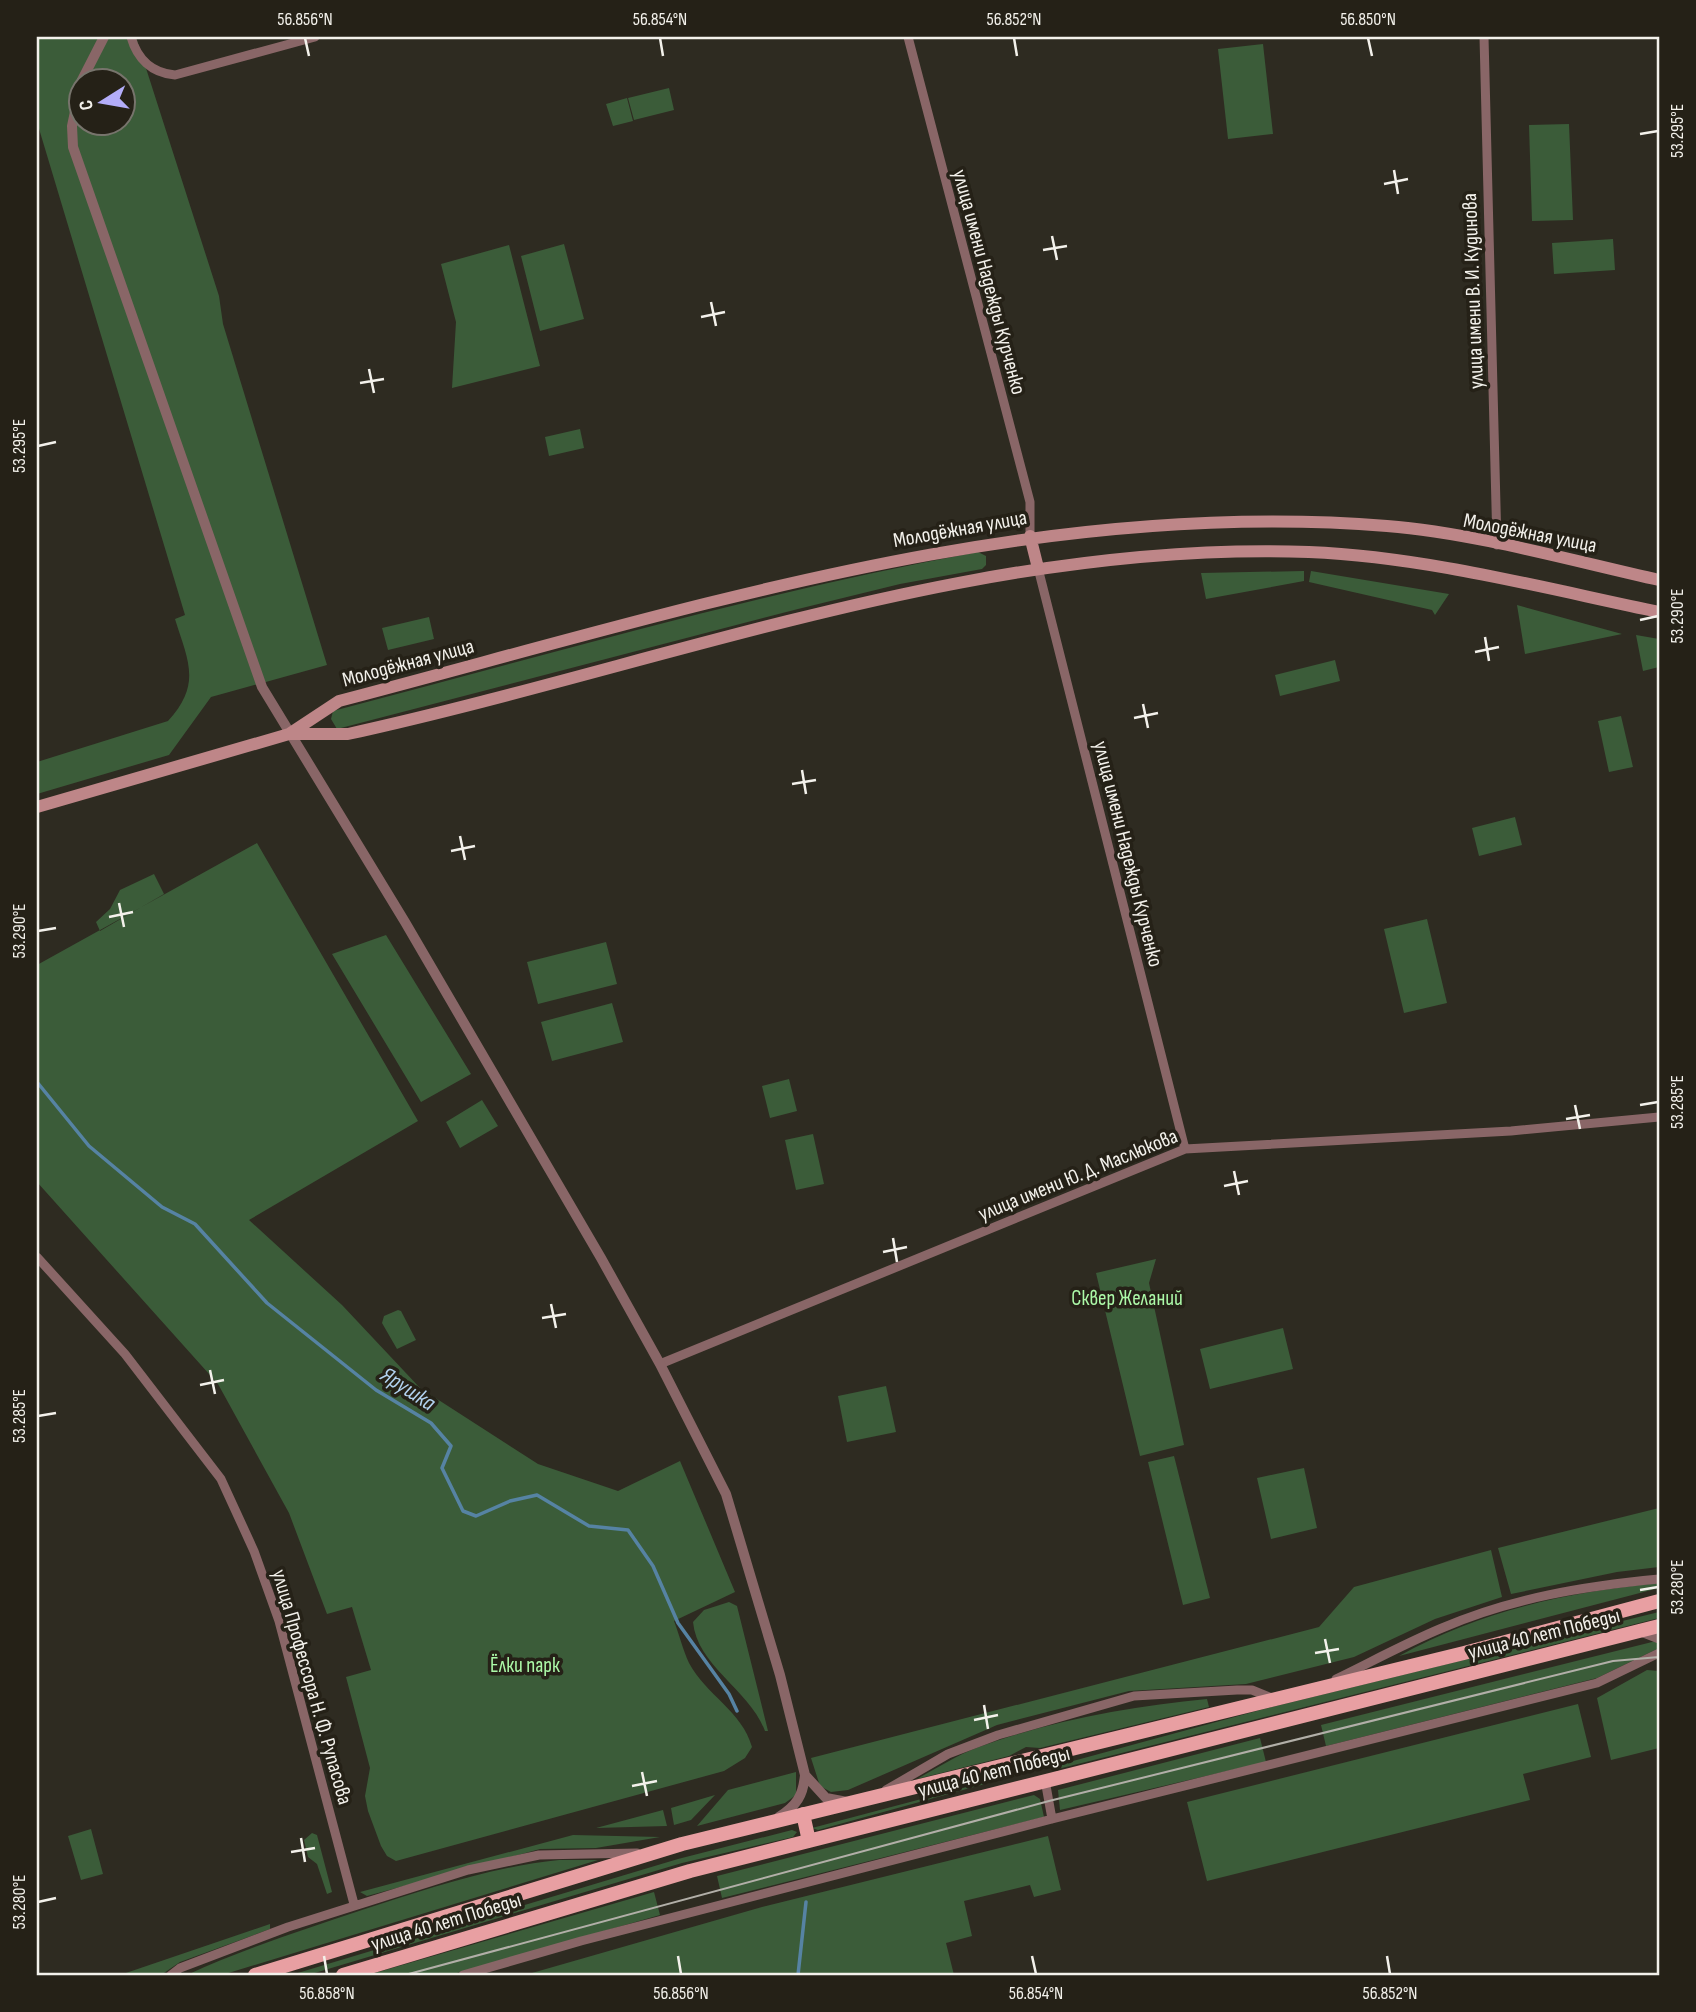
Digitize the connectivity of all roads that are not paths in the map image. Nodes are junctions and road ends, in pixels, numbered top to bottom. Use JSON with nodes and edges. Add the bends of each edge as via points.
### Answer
{"nodes":[{"id":1,"x":104,"y":37,"type":"edge"},
{"id":2,"x":131,"y":37,"type":"edge"},
{"id":3,"x":315,"y":37,"type":"edge"},
{"id":4,"x":908,"y":37,"type":"edge"},
{"id":5,"x":1485,"y":37,"type":"edge"},
{"id":6,"x":89,"y":66,"type":"edge"},
{"id":7,"x":73,"y":136,"type":"edge"},
{"id":8,"x":1030,"y":536,"type":"junction"},
{"id":9,"x":1497,"y":545,"type":"junction"},
{"id":10,"x":1038,"y":568,"type":"junction"},
{"id":11,"x":1659,"y":580,"type":"edge"},
{"id":12,"x":1659,"y":612,"type":"edge"},
{"id":13,"x":289,"y":734,"type":"junction"},
{"id":14,"x":37,"y":807,"type":"edge"},
{"id":15,"x":1659,"y":1117,"type":"edge"},
{"id":16,"x":1185,"y":1149,"type":"junction"},
{"id":17,"x":37,"y":1257,"type":"edge"},
{"id":18,"x":660,"y":1364,"type":"junction"},
{"id":19,"x":1659,"y":1579,"type":"edge"},
{"id":20,"x":1659,"y":1601,"type":"edge"},
{"id":21,"x":1659,"y":1626,"type":"edge"},
{"id":22,"x":1639,"y":1631,"type":"junction"},
{"id":23,"x":1659,"y":1639,"type":"edge"},
{"id":24,"x":1659,"y":1653,"type":"edge"},
{"id":25,"x":1320,"y":1688,"type":"junction"},
{"id":26,"x":1273,"y":1699,"type":"junction"},
{"id":27,"x":1039,"y":1756,"type":"junction"},
{"id":28,"x":805,"y":1775,"type":"junction"},
{"id":29,"x":1045,"y":1780,"type":"junction"},
{"id":30,"x":874,"y":1797,"type":"junction"},
{"id":31,"x":850,"y":1803,"type":"junction"},
{"id":32,"x":803,"y":1814,"type":"junction"},
{"id":33,"x":1052,"y":1819,"type":"junction"},
{"id":34,"x":774,"y":1821,"type":"junction"},
{"id":35,"x":809,"y":1841,"type":"junction"},
{"id":36,"x":649,"y":1853,"type":"junction"},
{"id":37,"x":354,"y":1904,"type":"junction"},
{"id":38,"x":171,"y":1975,"type":"edge"},
{"id":39,"x":255,"y":1975,"type":"edge"},
{"id":40,"x":343,"y":1975,"type":"edge"},
{"id":41,"x":463,"y":1975,"type":"edge"}],
"edges":[{"from":1,"to":6,"type":"street"},
{"from":2,"to":3,"type":"street","via":[[146,63],[164,74],[178,75]]},
{"from":4,"to":8,"type":"street","name":"улица имени Надежды Курченко","via":[[1030,502]]},
{"from":5,"to":9,"type":"street","name":"улица имени В. И. Кудинова"},
{"from":7,"to":13,"type":"street","via":[[75,153],[262,687]]},
{"from":8,"to":9,"type":"main road","name":"Молодёжная улица","via":[[1264,522],[1389,526]]},
{"from":8,"to":10,"type":"main road"},
{"from":8,"to":13,"type":"main road","name":"Молодёжная улица","via":[[840,571],[339,701]]},
{"from":9,"to":11,"type":"main road","name":"Молодёжная улица"},
{"from":10,"to":12,"type":"main road","name":"Молодёжная улица","via":[[1192,553],[1308,552],[1388,558]]},
{"from":10,"to":13,"type":"main road","name":"Молодёжная улица","via":[[848,606],[348,734]]},
{"from":10,"to":16,"type":"street","name":"улица имени Надежды Курченко"},
{"from":13,"to":14,"type":"main road","name":"Молодёжная улица"},
{"from":13,"to":18,"type":"street","via":[[405,922]]},
{"from":15,"to":16,"type":"street","name":"улица имени Ю. Д. Маслюкова","via":[[1511,1131]]},
{"from":16,"to":18,"type":"street","name":"улица имени Ю. Д. Маслюкова"},
{"from":17,"to":37,"type":"street","name":"улица Профессора Н. Ф. Рупасова","via":[[125,1354],[221,1479],[279,1621]]},
{"from":18,"to":28,"type":"street","via":[[726,1494]]},
{"from":19,"to":25,"type":"street","name":"улица 40 лет Победы","via":[[1510,1604],[1442,1627]]},
{"from":20,"to":25,"type":"main road","name":"улица 40 лет Победы"},
{"from":21,"to":22,"type":"main road","name":"улица 40 лет Победы"},
{"from":22,"to":23,"type":"street"},
{"from":22,"to":29,"type":"main road","name":"улица 40 лет Победы"},
{"from":24,"to":33,"type":"street","via":[[1597,1683]]},
{"from":25,"to":26,"type":"main road","name":"улица 40 лет Победы"},
{"from":26,"to":27,"type":"main road","name":"улица 40 лет Победы"},
{"from":26,"to":30,"type":"street","name":"улица 40 лет Победы","via":[[1252,1690],[1134,1696],[948,1754]]},
{"from":27,"to":29,"type":"main road"},
{"from":27,"to":30,"type":"main road","name":"улица 40 лет Победы"},
{"from":28,"to":31,"type":"street","via":[[827,1798]]},
{"from":28,"to":34,"type":"street","via":[[804,1791],[795,1807]]},
{"from":29,"to":33,"type":"street"},
{"from":29,"to":35,"type":"main road","name":"улица 40 лет Победы"},
{"from":30,"to":31,"type":"main road","name":"улица 40 лет Победы"},
{"from":31,"to":32,"type":"main road","name":"улица 40 лет Победы"},
{"from":32,"to":34,"type":"main road","name":"улица 40 лет Победы"},
{"from":32,"to":35,"type":"main road"},
{"from":33,"to":41,"type":"street"},
{"from":34,"to":36,"type":"main road","name":"улица 40 лет Победы"},
{"from":35,"to":40,"type":"main road","name":"улица 40 лет Победы","via":[[690,1871]]},
{"from":36,"to":37,"type":"street","name":"улица 40 лет Победы","via":[[539,1855],[467,1870]]},
{"from":36,"to":39,"type":"main road","name":"улица 40 лет Победы"},
{"from":37,"to":38,"type":"street","name":"улица 40 лет Победы"}]}
